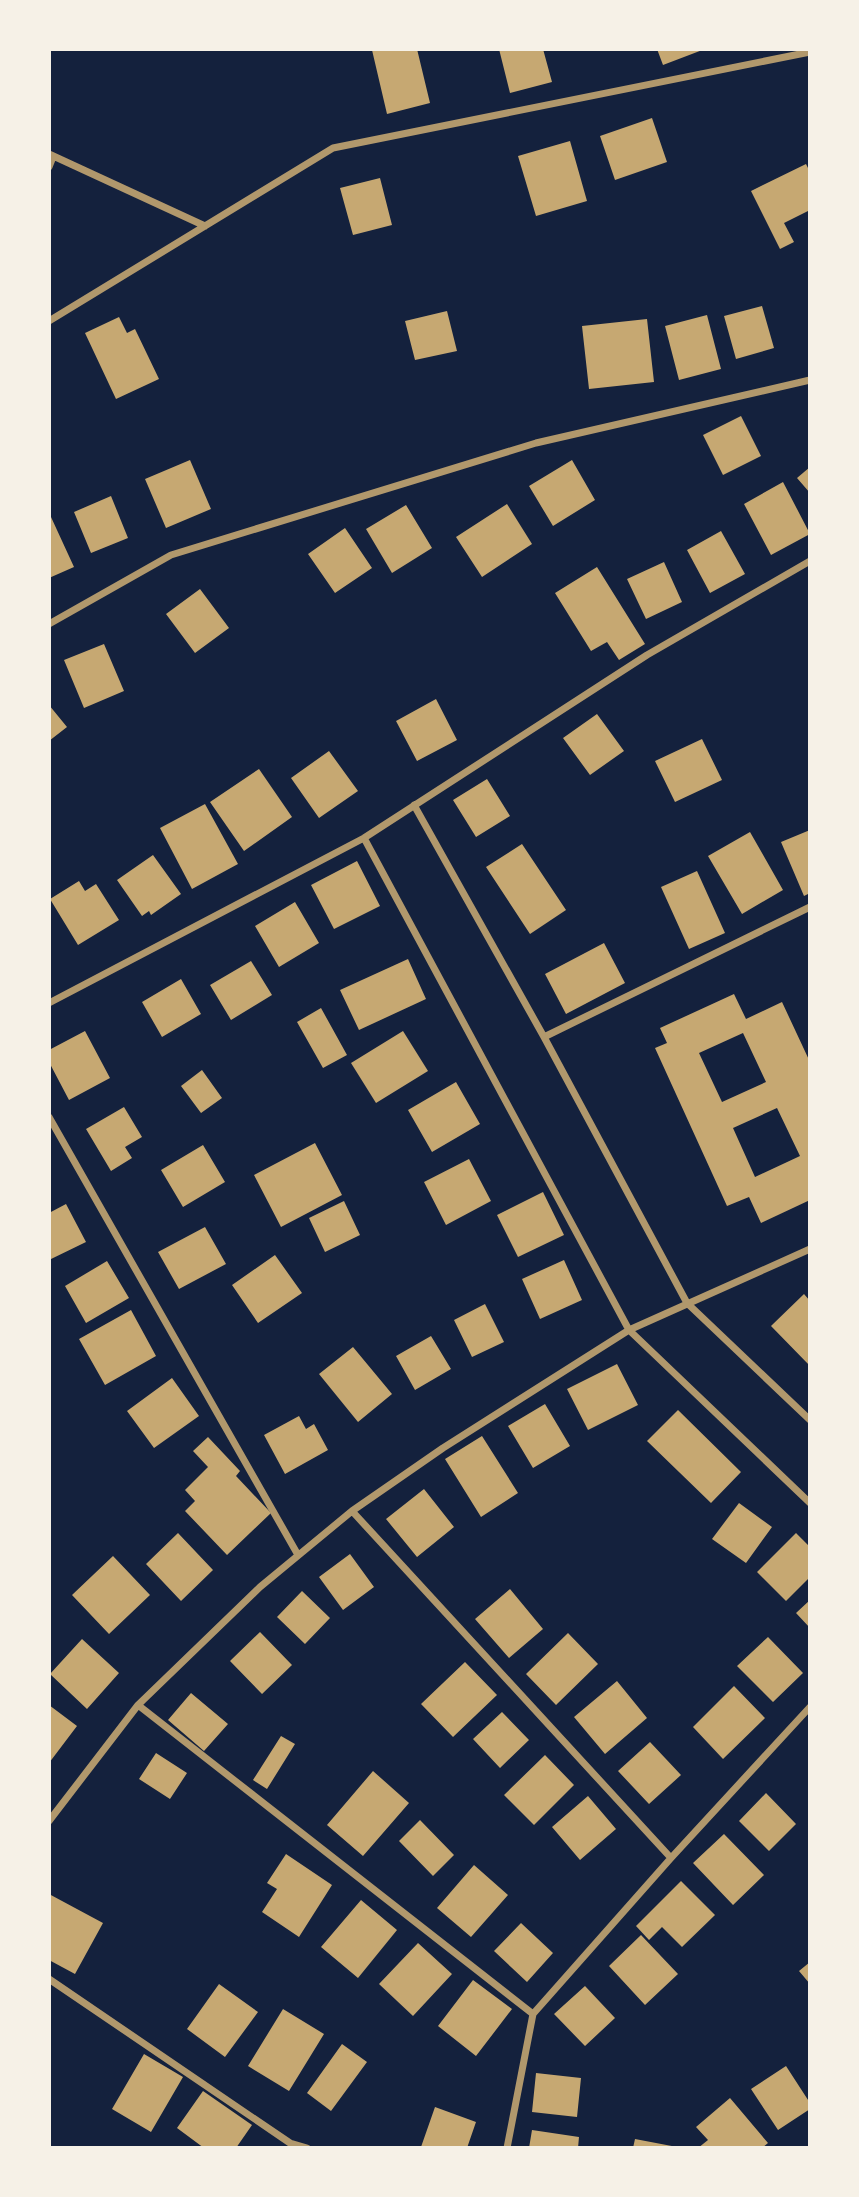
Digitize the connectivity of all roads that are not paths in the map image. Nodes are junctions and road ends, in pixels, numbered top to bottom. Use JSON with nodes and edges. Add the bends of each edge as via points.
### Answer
{"nodes":[{"id":1,"x":810,"y":52,"type":"edge"},
{"id":2,"x":51,"y":156,"type":"edge"},
{"id":3,"x":49,"y":167,"type":"edge"},
{"id":4,"x":205,"y":226,"type":"junction"},
{"id":5,"x":49,"y":321,"type":"edge"},
{"id":6,"x":810,"y":380,"type":"edge"},
{"id":7,"x":810,"y":561,"type":"edge"},
{"id":8,"x":49,"y":624,"type":"edge"},
{"id":9,"x":414,"y":805,"type":"junction"},
{"id":10,"x":363,"y":838,"type":"junction"},
{"id":11,"x":810,"y":907,"type":"edge"},
{"id":12,"x":49,"y":1003,"type":"edge"},
{"id":13,"x":544,"y":1037,"type":"junction"},
{"id":14,"x":49,"y":1117,"type":"edge"},
{"id":15,"x":810,"y":1249,"type":"edge"},
{"id":16,"x":687,"y":1303,"type":"junction"},
{"id":17,"x":629,"y":1330,"type":"junction"},
{"id":18,"x":810,"y":1420,"type":"edge"},
{"id":19,"x":810,"y":1503,"type":"edge"},
{"id":20,"x":352,"y":1511,"type":"junction"},
{"id":21,"x":298,"y":1555,"type":"junction"},
{"id":22,"x":138,"y":1705,"type":"junction"},
{"id":23,"x":810,"y":1707,"type":"edge"},
{"id":24,"x":49,"y":1821,"type":"edge"},
{"id":25,"x":671,"y":1858,"type":"junction"},
{"id":26,"x":49,"y":1979,"type":"edge"},
{"id":27,"x":533,"y":2014,"type":"junction"},
{"id":28,"x":290,"y":2145,"type":"edge"},
{"id":29,"x":307,"y":2148,"type":"edge"},
{"id":30,"x":507,"y":2148,"type":"edge"}],
"edges":[{"from":1,"to":4,"type":"street","via":[[333,148]]},
{"from":2,"to":3,"type":"street"},
{"from":2,"to":4,"type":"street"},
{"from":4,"to":5,"type":"street"},
{"from":6,"to":8,"type":"street","via":[[536,443],[171,555]]},
{"from":7,"to":9,"type":"street","via":[[647,655]]},
{"from":9,"to":10,"type":"street"},
{"from":9,"to":13,"type":"street"},
{"from":10,"to":12,"type":"street"},
{"from":10,"to":17,"type":"street"},
{"from":11,"to":13,"type":"street"},
{"from":13,"to":16,"type":"street"},
{"from":14,"to":21,"type":"street"},
{"from":15,"to":16,"type":"street"},
{"from":16,"to":17,"type":"street"},
{"from":16,"to":18,"type":"street"},
{"from":17,"to":19,"type":"street"},
{"from":17,"to":20,"type":"street"},
{"from":20,"to":21,"type":"street"},
{"from":20,"to":25,"type":"street"},
{"from":21,"to":22,"type":"street"},
{"from":22,"to":24,"type":"street"},
{"from":22,"to":27,"type":"street"},
{"from":23,"to":25,"type":"street"},
{"from":25,"to":27,"type":"street"},
{"from":26,"to":28,"type":"street"},
{"from":27,"to":30,"type":"street"},
{"from":28,"to":29,"type":"street"}]}
